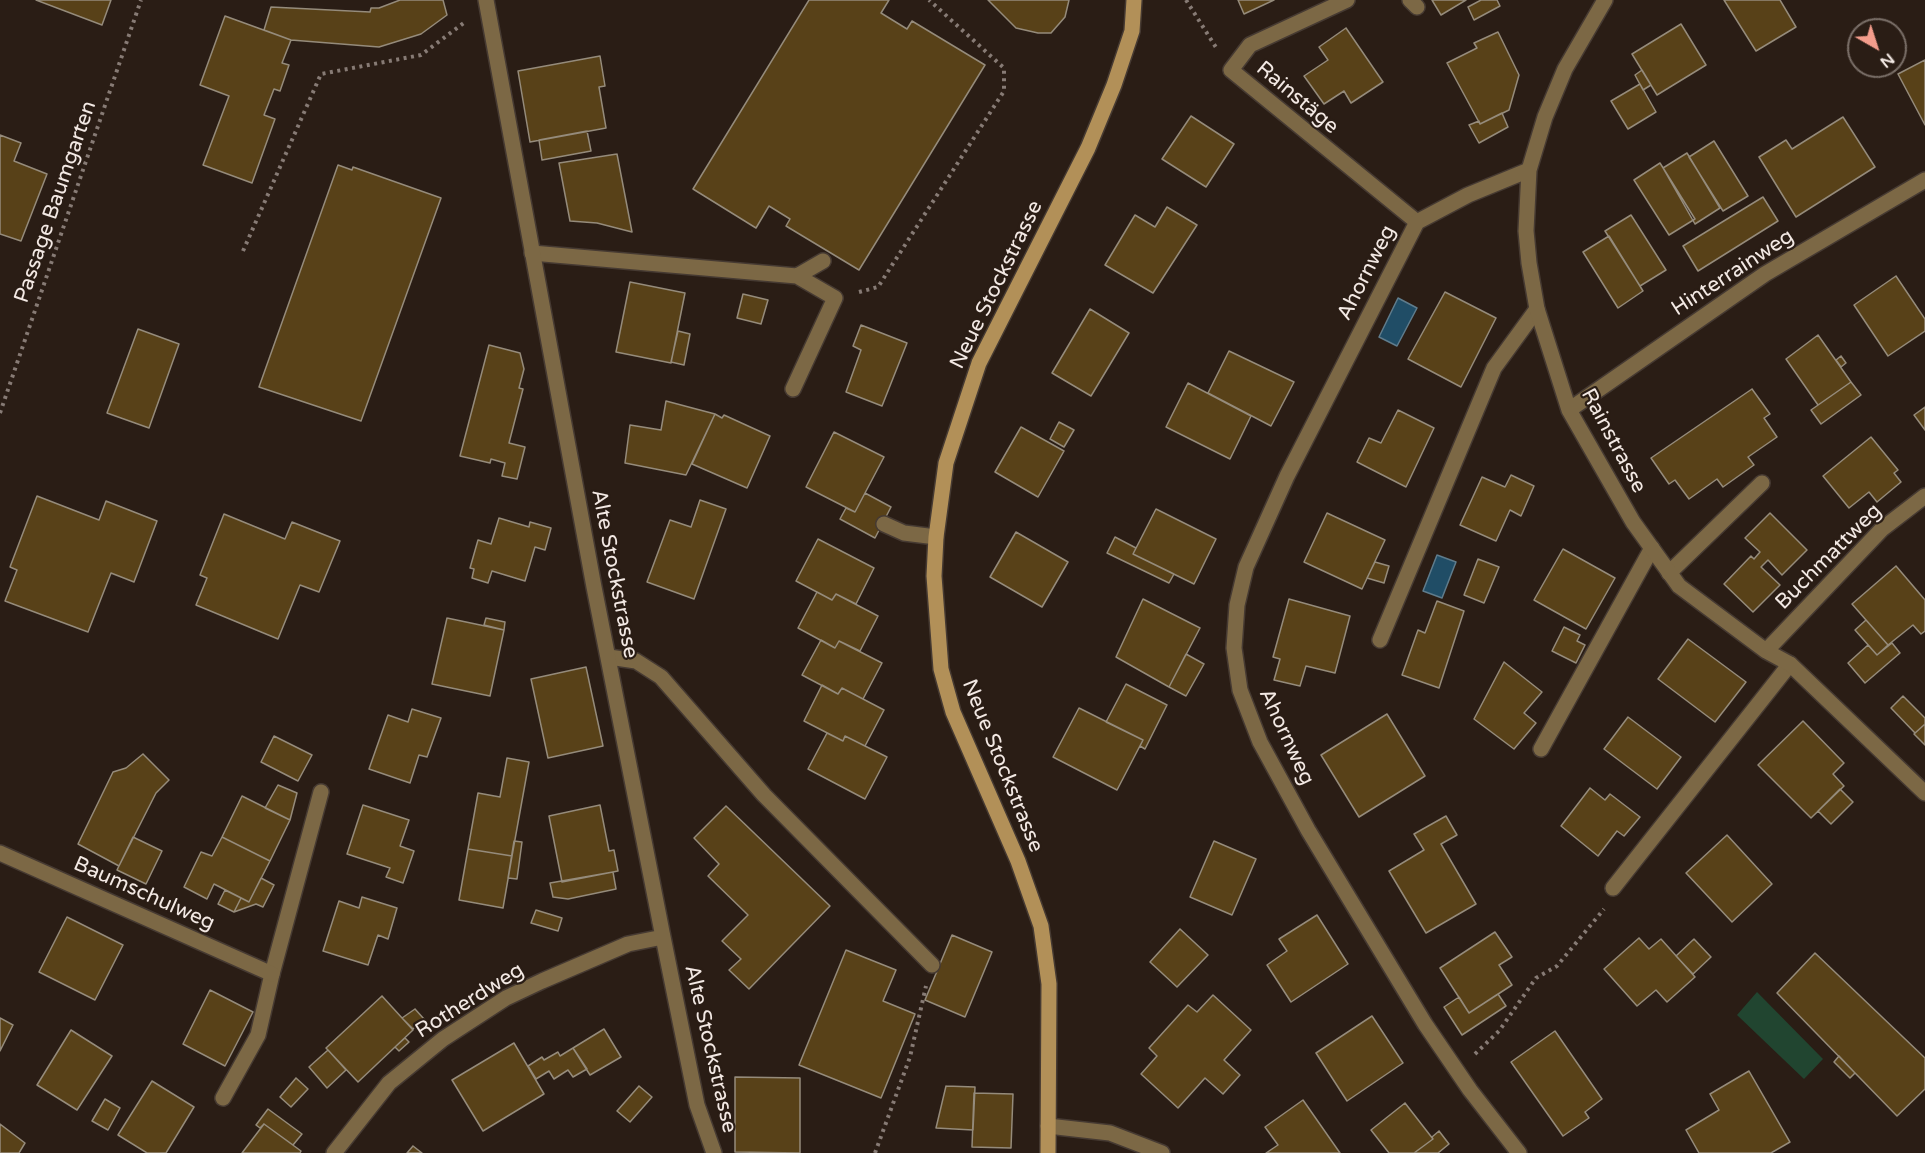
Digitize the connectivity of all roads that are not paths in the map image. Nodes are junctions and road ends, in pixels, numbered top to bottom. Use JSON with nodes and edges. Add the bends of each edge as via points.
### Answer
{"nodes":[{"id":1,"x":1134,"y":0,"type":"edge"},
{"id":2,"x":1347,"y":0,"type":"edge"},
{"id":3,"x":1605,"y":0,"type":"edge"},
{"id":4,"x":487,"y":7,"type":"edge"},
{"id":5,"x":1529,"y":170,"type":"junction"},
{"id":6,"x":1925,"y":180,"type":"edge"},
{"id":7,"x":1417,"y":222,"type":"junction"},
{"id":8,"x":532,"y":253,"type":"junction"},
{"id":9,"x":824,"y":261,"type":"dead end"},
{"id":10,"x":797,"y":276,"type":"junction"},
{"id":11,"x":1537,"y":309,"type":"junction"},
{"id":12,"x":793,"y":389,"type":"dead end"},
{"id":13,"x":1569,"y":410,"type":"junction"},
{"id":14,"x":1762,"y":483,"type":"dead end"},
{"id":15,"x":1925,"y":496,"type":"edge"},
{"id":16,"x":884,"y":524,"type":"dead end"},
{"id":17,"x":936,"y":537,"type":"junction"},
{"id":18,"x":1652,"y":548,"type":"junction"},
{"id":19,"x":1670,"y":573,"type":"junction"},
{"id":20,"x":1380,"y":640,"type":"dead end"},
{"id":21,"x":1766,"y":651,"type":"junction"},
{"id":22,"x":609,"y":657,"type":"junction"},
{"id":23,"x":1790,"y":664,"type":"junction"},
{"id":24,"x":1540,"y":749,"type":"dead end"},
{"id":25,"x":321,"y":792,"type":"dead end"},
{"id":26,"x":1925,"y":793,"type":"edge"},
{"id":27,"x":0,"y":852,"type":"edge"},
{"id":28,"x":1613,"y":888,"type":"road end"},
{"id":29,"x":663,"y":936,"type":"junction"},
{"id":30,"x":932,"y":965,"type":"road end"},
{"id":31,"x":272,"y":974,"type":"junction"},
{"id":32,"x":223,"y":1098,"type":"dead end"},
{"id":33,"x":1048,"y":1126,"type":"junction"},
{"id":34,"x":334,"y":1153,"type":"edge"},
{"id":35,"x":714,"y":1153,"type":"edge"},
{"id":36,"x":1048,"y":1153,"type":"edge"},
{"id":37,"x":1162,"y":1153,"type":"edge"},
{"id":38,"x":1519,"y":1153,"type":"edge"}],
"edges":[{"from":1,"to":17,"type":"street","name":"Neue Stockstrasse","via":[[1132,31],[1092,138],[979,363],[945,463]]},
{"from":2,"to":7,"type":"street","name":"Rainstäge","via":[[1250,45],[1231,70]]},
{"from":3,"to":5,"type":"street","name":"Rainstrasse","via":[[1565,69]]},
{"from":4,"to":8,"type":"street","name":"Alte Stockstrasse"},
{"from":5,"to":7,"type":"street","name":"Ahornweg","via":[[1468,195]]},
{"from":5,"to":11,"type":"street","name":"Rainstrasse","via":[[1526,231]]},
{"from":6,"to":13,"type":"street","name":"Hinterrainweg","via":[[1765,274]]},
{"from":7,"to":38,"type":"street","name":"Ahornweg","via":[[1287,476],[1246,567],[1237,605],[1234,648],[1240,690],[1260,742],[1314,840],[1425,1024]]},
{"from":8,"to":10,"type":"street"},
{"from":8,"to":22,"type":"street","name":"Alte Stockstrasse"},
{"from":9,"to":10,"type":"street"},
{"from":10,"to":12,"type":"street","via":[[835,298]]},
{"from":11,"to":13,"type":"street","name":"Rainstrasse"},
{"from":11,"to":20,"type":"street","via":[[1494,368]]},
{"from":13,"to":18,"type":"street","name":"Rainstrasse"},
{"from":14,"to":19,"type":"street"},
{"from":15,"to":21,"type":"street","name":"Buchmattweg","via":[[1882,529]]},
{"from":16,"to":17,"type":"street","via":[[904,533]]},
{"from":17,"to":33,"type":"street","name":"Neue Stockstrasse","via":[[933,576],[941,669],[953,712],[1018,861],[1041,926],[1049,984]]},
{"from":18,"to":19,"type":"street","name":"Rainstrasse"},
{"from":18,"to":24,"type":"street"},
{"from":19,"to":21,"type":"street","name":"Rainstrasse","via":[[1678,586]]},
{"from":21,"to":23,"type":"street","name":"Rainstrasse"},
{"from":22,"to":29,"type":"street","name":"Alte Stockstrasse"},
{"from":22,"to":30,"type":"street","via":[[636,661],[661,677],[764,795]]},
{"from":23,"to":26,"type":"street","name":"Rainstrasse"},
{"from":23,"to":28,"type":"street"},
{"from":25,"to":31,"type":"street"},
{"from":27,"to":31,"type":"street","name":"Baumschulweg"},
{"from":29,"to":34,"type":"street","name":"Rotherdweg","via":[[628,944],[552,976],[506,998],[443,1039],[389,1083]]},
{"from":29,"to":35,"type":"street","name":"Alte Stockstrasse","via":[[697,1105]]},
{"from":31,"to":32,"type":"street","via":[[258,1035]]},
{"from":33,"to":36,"type":"street","name":"Neue Stockstrasse"},
{"from":33,"to":37,"type":"street","via":[[1110,1133]]}]}
